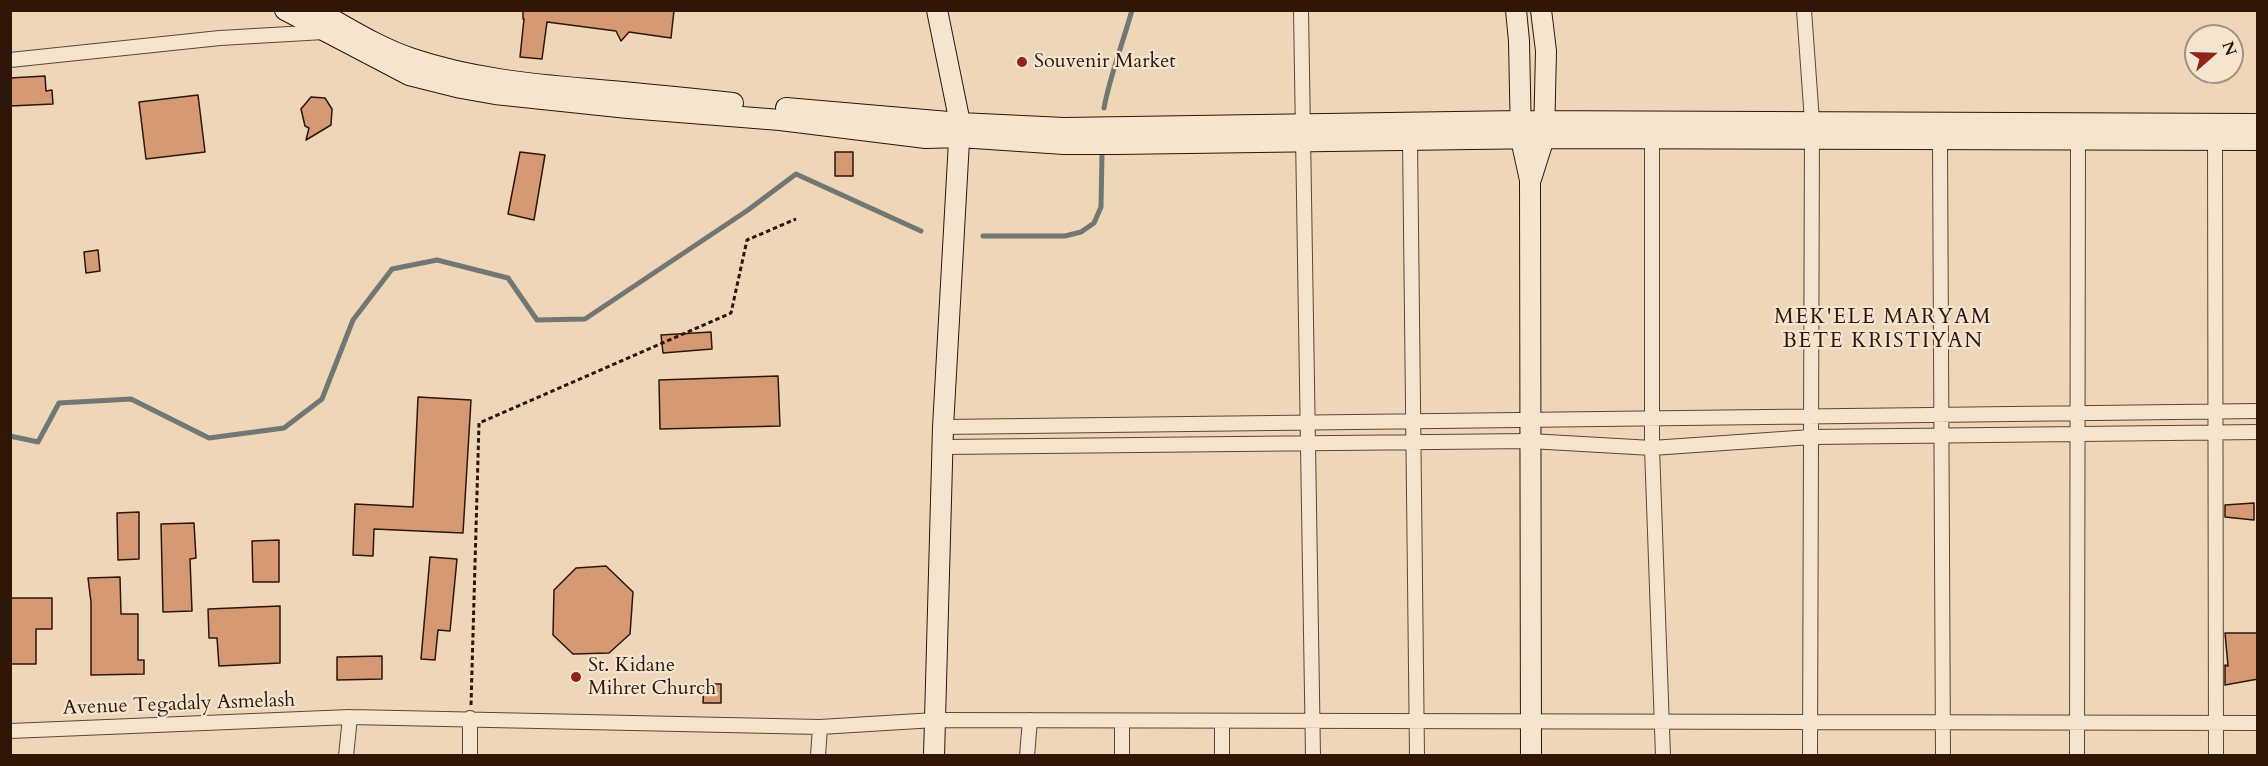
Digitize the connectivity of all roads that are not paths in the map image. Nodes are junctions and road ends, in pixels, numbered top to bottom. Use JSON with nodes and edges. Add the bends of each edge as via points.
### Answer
{"nodes":[{"id":1,"x":285,"y":10,"type":"edge"},
{"id":2,"x":316,"y":10,"type":"edge"},
{"id":3,"x":937,"y":10,"type":"edge"},
{"id":4,"x":1301,"y":10,"type":"edge"},
{"id":5,"x":1516,"y":10,"type":"edge"},
{"id":6,"x":1541,"y":10,"type":"edge"},
{"id":7,"x":1804,"y":10,"type":"edge"},
{"id":8,"x":324,"y":32,"type":"junction"},
{"id":9,"x":10,"y":60,"type":"edge"},
{"id":10,"x":608,"y":98,"type":"junction"},
{"id":11,"x":2258,"y":124,"type":"edge"},
{"id":12,"x":959,"y":130,"type":"junction"},
{"id":13,"x":1520,"y":130,"type":"junction"},
{"id":14,"x":1544,"y":130,"type":"junction"},
{"id":15,"x":1812,"y":130,"type":"junction"},
{"id":16,"x":1652,"y":131,"type":"junction"},
{"id":17,"x":2078,"y":131,"type":"junction"},
{"id":18,"x":1303,"y":133,"type":"junction"},
{"id":19,"x":2215,"y":133,"type":"junction"},
{"id":20,"x":1940,"y":139,"type":"junction"},
{"id":21,"x":1410,"y":140,"type":"junction"},
{"id":22,"x":2258,"y":140,"type":"edge"},
{"id":23,"x":1530,"y":180,"type":"junction"},
{"id":24,"x":2215,"y":411,"type":"junction"},
{"id":25,"x":2258,"y":411,"type":"edge"},
{"id":26,"x":2078,"y":413,"type":"junction"},
{"id":27,"x":1942,"y":415,"type":"junction"},
{"id":28,"x":1811,"y":416,"type":"junction"},
{"id":29,"x":1652,"y":418,"type":"junction"},
{"id":30,"x":1530,"y":419,"type":"junction"},
{"id":31,"x":1413,"y":421,"type":"junction"},
{"id":32,"x":1308,"y":422,"type":"junction"},
{"id":33,"x":943,"y":427,"type":"junction"},
{"id":34,"x":2258,"y":432,"type":"edge"},
{"id":35,"x":2215,"y":433,"type":"junction"},
{"id":36,"x":2078,"y":435,"type":"junction"},
{"id":37,"x":1942,"y":436,"type":"junction"},
{"id":38,"x":1811,"y":438,"type":"junction"},
{"id":39,"x":1530,"y":441,"type":"junction"},
{"id":40,"x":1413,"y":442,"type":"junction"},
{"id":41,"x":1308,"y":443,"type":"junction"},
{"id":42,"x":943,"y":447,"type":"junction"},
{"id":43,"x":1652,"y":448,"type":"junction"},
{"id":44,"x":350,"y":717,"type":"junction"},
{"id":45,"x":470,"y":718,"type":"junction"},
{"id":46,"x":935,"y":720,"type":"junction"},
{"id":47,"x":1030,"y":720,"type":"junction"},
{"id":48,"x":1122,"y":721,"type":"junction"},
{"id":49,"x":1222,"y":721,"type":"junction"},
{"id":50,"x":1313,"y":722,"type":"junction"},
{"id":51,"x":1417,"y":722,"type":"junction"},
{"id":52,"x":1530,"y":723,"type":"junction"},
{"id":53,"x":1662,"y":723,"type":"junction"},
{"id":54,"x":1810,"y":723,"type":"junction"},
{"id":55,"x":1943,"y":723,"type":"junction"},
{"id":56,"x":2077,"y":723,"type":"junction"},
{"id":57,"x":2216,"y":723,"type":"junction"},
{"id":58,"x":2258,"y":723,"type":"edge"},
{"id":59,"x":820,"y":727,"type":"junction"},
{"id":60,"x":10,"y":731,"type":"edge"},
{"id":61,"x":346,"y":756,"type":"edge"},
{"id":62,"x":470,"y":756,"type":"edge"},
{"id":63,"x":818,"y":756,"type":"edge"},
{"id":64,"x":934,"y":756,"type":"edge"},
{"id":65,"x":1027,"y":756,"type":"edge"},
{"id":66,"x":1122,"y":756,"type":"edge"},
{"id":67,"x":1222,"y":756,"type":"edge"},
{"id":68,"x":1313,"y":756,"type":"edge"},
{"id":69,"x":1417,"y":756,"type":"edge"},
{"id":70,"x":1530,"y":756,"type":"edge"},
{"id":71,"x":1663,"y":756,"type":"edge"},
{"id":72,"x":1810,"y":756,"type":"edge"},
{"id":73,"x":1943,"y":756,"type":"edge"},
{"id":74,"x":2077,"y":756,"type":"edge"},
{"id":75,"x":2216,"y":756,"type":"edge"}],
"edges":[{"from":1,"to":8,"type":"street"},
{"from":2,"to":10,"type":"street","via":[[412,59],[492,78]]},
{"from":3,"to":12,"type":"street"},
{"from":4,"to":18,"type":"street"},
{"from":5,"to":13,"type":"street"},
{"from":6,"to":14,"type":"street","via":[[1546,51]]},
{"from":7,"to":15,"type":"street"},
{"from":8,"to":9,"type":"street","via":[[220,38]]},
{"from":8,"to":10,"type":"street","via":[[409,75],[446,84],[519,98]]},
{"from":10,"to":12,"type":"street","via":[[926,138]]},
{"from":11,"to":19,"type":"street"},
{"from":12,"to":18,"type":"street","via":[[1064,136]]},
{"from":12,"to":33,"type":"street"},
{"from":13,"to":14,"type":"street"},
{"from":13,"to":18,"type":"street"},
{"from":13,"to":21,"type":"street"},
{"from":13,"to":23,"type":"street"},
{"from":14,"to":16,"type":"street"},
{"from":14,"to":23,"type":"street"},
{"from":15,"to":16,"type":"street"},
{"from":15,"to":17,"type":"street","via":[[1896,124]]},
{"from":15,"to":20,"type":"street"},
{"from":15,"to":28,"type":"street"},
{"from":16,"to":29,"type":"street"},
{"from":17,"to":19,"type":"street"},
{"from":17,"to":20,"type":"street"},
{"from":17,"to":26,"type":"street"},
{"from":18,"to":21,"type":"street"},
{"from":18,"to":32,"type":"street"},
{"from":19,"to":22,"type":"street"},
{"from":19,"to":24,"type":"street"},
{"from":20,"to":27,"type":"street"},
{"from":21,"to":31,"type":"street"},
{"from":23,"to":30,"type":"street"},
{"from":24,"to":25,"type":"street"},
{"from":24,"to":26,"type":"street"},
{"from":24,"to":35,"type":"street"},
{"from":26,"to":27,"type":"street"},
{"from":26,"to":36,"type":"street"},
{"from":27,"to":28,"type":"street"},
{"from":27,"to":37,"type":"street"},
{"from":28,"to":29,"type":"street"},
{"from":28,"to":38,"type":"street"},
{"from":29,"to":30,"type":"street"},
{"from":29,"to":43,"type":"street"},
{"from":30,"to":31,"type":"street"},
{"from":30,"to":39,"type":"street"},
{"from":31,"to":32,"type":"street"},
{"from":31,"to":40,"type":"street"},
{"from":32,"to":33,"type":"street"},
{"from":32,"to":41,"type":"street"},
{"from":33,"to":42,"type":"street"},
{"from":34,"to":35,"type":"street"},
{"from":35,"to":36,"type":"street"},
{"from":35,"to":57,"type":"street"},
{"from":36,"to":37,"type":"street"},
{"from":36,"to":56,"type":"street"},
{"from":37,"to":38,"type":"street"},
{"from":37,"to":55,"type":"street"},
{"from":38,"to":43,"type":"street"},
{"from":38,"to":54,"type":"street"},
{"from":39,"to":40,"type":"street"},
{"from":39,"to":43,"type":"street"},
{"from":39,"to":52,"type":"street"},
{"from":40,"to":41,"type":"street"},
{"from":40,"to":51,"type":"street"},
{"from":41,"to":42,"type":"street"},
{"from":41,"to":50,"type":"street"},
{"from":42,"to":46,"type":"street"},
{"from":43,"to":53,"type":"street"},
{"from":44,"to":45,"type":"street","name":"Avenue Tegadaly Asmelash"},
{"from":44,"to":60,"type":"street","name":"Avenue Tegadaly Asmelash"},
{"from":44,"to":61,"type":"street"},
{"from":45,"to":59,"type":"street","name":"Avenue Tegadaly Asmelash"},
{"from":45,"to":62,"type":"street"},
{"from":46,"to":47,"type":"street","name":"Avenue Tegadaly Asmelash"},
{"from":46,"to":59,"type":"street","name":"Avenue Tegadaly Asmelash"},
{"from":46,"to":64,"type":"street"},
{"from":47,"to":48,"type":"street","name":"Avenue Tegadaly Asmelash"},
{"from":47,"to":65,"type":"street"},
{"from":48,"to":49,"type":"street","name":"Avenue Tegadaly Asmelash"},
{"from":48,"to":66,"type":"street"},
{"from":49,"to":50,"type":"street","name":"Avenue Tegadaly Asmelash"},
{"from":49,"to":67,"type":"street"},
{"from":50,"to":51,"type":"street","name":"Avenue Tegadaly Asmelash"},
{"from":50,"to":68,"type":"street"},
{"from":51,"to":52,"type":"street","name":"Avenue Tegadaly Asmelash"},
{"from":51,"to":69,"type":"street"},
{"from":52,"to":53,"type":"street","name":"Avenue Tegadaly Asmelash"},
{"from":52,"to":70,"type":"street"},
{"from":53,"to":54,"type":"street","name":"Avenue Tegadaly Asmelash"},
{"from":53,"to":71,"type":"street"},
{"from":54,"to":55,"type":"street","name":"Avenue Tegadaly Asmelash"},
{"from":54,"to":72,"type":"street"},
{"from":55,"to":56,"type":"street","name":"Avenue Tegadaly Asmelash"},
{"from":55,"to":73,"type":"street"},
{"from":56,"to":57,"type":"street","name":"Avenue Tegadaly Asmelash"},
{"from":56,"to":74,"type":"street"},
{"from":57,"to":58,"type":"street","name":"Avenue Tegadaly Asmelash"},
{"from":57,"to":75,"type":"street"},
{"from":59,"to":63,"type":"street"}]}
